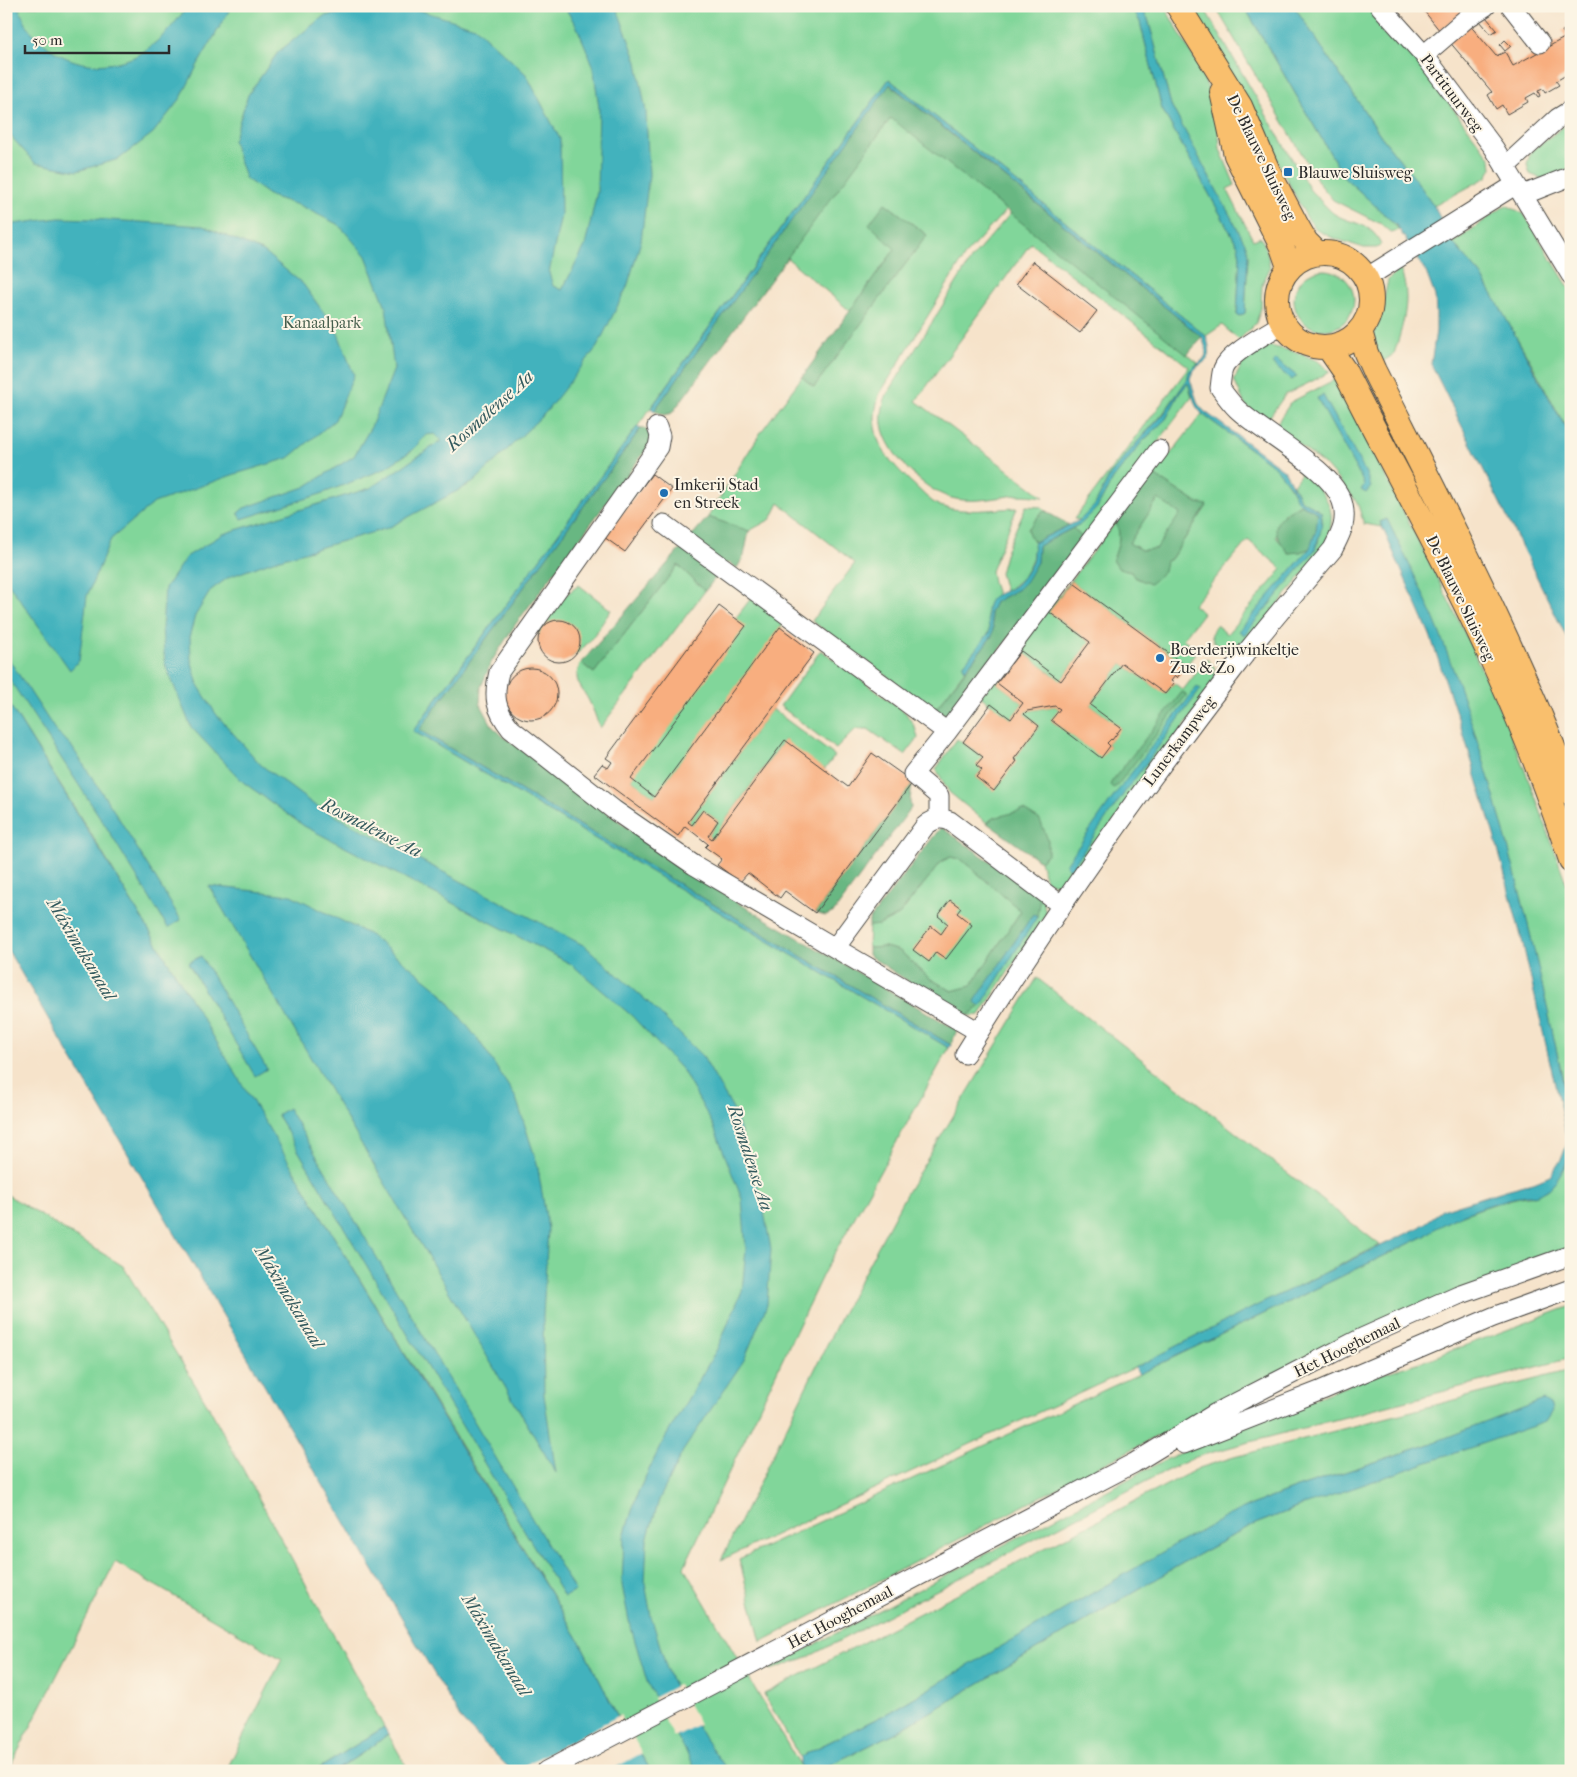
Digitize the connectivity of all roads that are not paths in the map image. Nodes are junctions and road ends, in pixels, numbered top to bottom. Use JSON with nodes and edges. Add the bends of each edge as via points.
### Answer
{"nodes":[{"id":1,"x":1178,"y":6,"type":"edge"},
{"id":2,"x":1380,"y":6,"type":"edge"},
{"id":3,"x":1486,"y":6,"type":"edge"},
{"id":4,"x":1511,"y":6,"type":"edge"},
{"id":5,"x":1540,"y":43,"type":"dead end"},
{"id":6,"x":1424,"y":55,"type":"junction"},
{"id":7,"x":1210,"y":59,"type":"junction"},
{"id":8,"x":1571,"y":110,"type":"edge"},
{"id":9,"x":1505,"y":167,"type":"junction"},
{"id":10,"x":1571,"y":176,"type":"edge"},
{"id":11,"x":1519,"y":190,"type":"junction"},
{"id":12,"x":1317,"y":252,"type":"junction"},
{"id":13,"x":1290,"y":267,"type":"junction"},
{"id":14,"x":1571,"y":275,"type":"edge"},
{"id":15,"x":1366,"y":278,"type":"junction"},
{"id":16,"x":1282,"y":324,"type":"junction"},
{"id":17,"x":1360,"y":331,"type":"junction"},
{"id":18,"x":1328,"y":347,"type":"junction"},
{"id":19,"x":657,"y":427,"type":"dead end"},
{"id":20,"x":1159,"y":450,"type":"dead end"},
{"id":21,"x":664,"y":524,"type":"dead end"},
{"id":22,"x":947,"y":732,"type":"junction"},
{"id":23,"x":1571,"y":793,"type":"edge"},
{"id":24,"x":940,"y":819,"type":"junction"},
{"id":25,"x":1571,"y":860,"type":"edge"},
{"id":26,"x":1061,"y":905,"type":"junction"},
{"id":27,"x":835,"y":948,"type":"junction"},
{"id":28,"x":979,"y":1032,"type":"junction"},
{"id":29,"x":965,"y":1054,"type":"dead end"},
{"id":30,"x":1571,"y":1255,"type":"edge"},
{"id":31,"x":1571,"y":1280,"type":"edge"},
{"id":32,"x":1565,"y":1294,"type":"edge"},
{"id":33,"x":1134,"y":1463,"type":"junction"},
{"id":34,"x":546,"y":1771,"type":"edge"}],
"edges":[{"from":1,"to":7,"type":"main road","name":"De Blauwe Sluisweg"},
{"from":2,"to":6,"type":"street","name":"Partituurweg"},
{"from":3,"to":6,"type":"street"},
{"from":4,"to":5,"type":"street"},
{"from":6,"to":9,"type":"street","name":"Partituurweg"},
{"from":7,"to":12,"type":"main road","name":"De Blauwe Sluisweg","via":[[1240,106],[1268,172],[1298,228]]},
{"from":7,"to":13,"type":"main road","name":"De Blauwe Sluisweg","via":[[1225,102],[1236,155]]},
{"from":8,"to":9,"type":"street"},
{"from":9,"to":11,"type":"street","name":"Partituurweg"},
{"from":10,"to":11,"type":"street"},
{"from":11,"to":14,"type":"street","name":"Partituurweg"},
{"from":11,"to":15,"type":"street","via":[[1484,205]]},
{"from":12,"to":13,"type":"main road","via":[[1302,257]]},
{"from":12,"to":15,"type":"main road","via":[[1346,257]]},
{"from":13,"to":16,"type":"main road","via":[[1276,294]]},
{"from":15,"to":17,"type":"main road","via":[[1371,294],[1370,311]]},
{"from":16,"to":18,"type":"main road","via":[[1307,344]]},
{"from":16,"to":26,"type":"street","name":"Lunerkampweg","via":[[1229,360],[1220,388],[1237,409],[1310,464],[1332,485],[1343,504],[1344,527],[1333,548],[1251,647],[1135,799]]},
{"from":17,"to":18,"type":"main road","via":[[1340,345]]},
{"from":17,"to":23,"type":"main road","name":"De Blauwe Sluisweg","via":[[1374,371],[1519,667]]},
{"from":18,"to":25,"type":"main road","name":"De Blauwe Sluisweg","via":[[1344,370],[1500,676],[1550,797]]},
{"from":19,"to":27,"type":"street","via":[[660,436],[658,447],[499,672],[495,687],[496,703],[511,729],[614,810],[694,865]]},
{"from":20,"to":22,"type":"street"},
{"from":21,"to":22,"type":"street"},
{"from":22,"to":24,"type":"street","via":[[913,774],[939,796]]},
{"from":24,"to":26,"type":"street","via":[[950,821]]},
{"from":24,"to":27,"type":"street","via":[[925,826]]},
{"from":26,"to":28,"type":"street","name":"Lunerkampweg"},
{"from":27,"to":28,"type":"street"},
{"from":28,"to":29,"type":"street","name":"Lunerkampweg"},
{"from":30,"to":33,"type":"street","name":"Het Hooghemaal","via":[[1458,1295],[1362,1338],[1216,1413]]},
{"from":31,"to":32,"type":"street","name":"Het Hooghemaal"},
{"from":32,"to":33,"type":"street","name":"Het Hooghemaal","via":[[1493,1317],[1301,1399]]},
{"from":33,"to":34,"type":"street","name":"Het Hooghemaal"}]}
